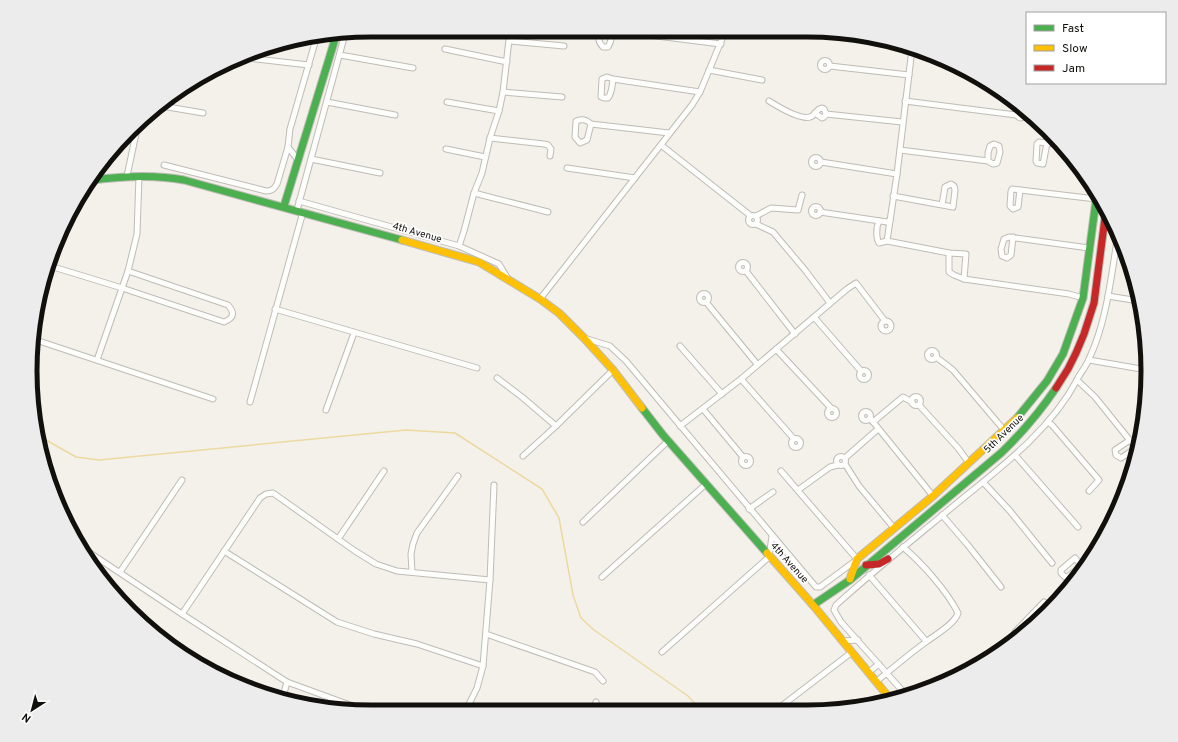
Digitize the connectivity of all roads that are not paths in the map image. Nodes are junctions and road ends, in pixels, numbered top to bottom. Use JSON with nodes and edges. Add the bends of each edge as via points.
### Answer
{"nodes":[{"id":1,"x":510,"y":37,"type":"edge"},
{"id":2,"x":598,"y":37,"type":"edge"},
{"id":3,"x":612,"y":37,"type":"edge"},
{"id":4,"x":660,"y":37,"type":"edge"},
{"id":5,"x":723,"y":37,"type":"edge"},
{"id":6,"x":344,"y":38,"type":"edge"},
{"id":7,"x":335,"y":39,"type":"edge"},
{"id":8,"x":510,"y":41,"type":"junction"},
{"id":9,"x":315,"y":42,"type":"edge"},
{"id":10,"x":721,"y":44,"type":"junction"},
{"id":11,"x":564,"y":46,"type":"dead end"},
{"id":12,"x":445,"y":49,"type":"dead end"},
{"id":13,"x":911,"y":54,"type":"edge"},
{"id":14,"x":340,"y":55,"type":"junction"},
{"id":15,"x":253,"y":59,"type":"edge"},
{"id":16,"x":506,"y":62,"type":"junction"},
{"id":17,"x":309,"y":65,"type":"junction"},
{"id":18,"x":830,"y":66,"type":"dead end"},
{"id":19,"x":413,"y":68,"type":"dead end"},
{"id":20,"x":709,"y":70,"type":"junction"},
{"id":21,"x":909,"y":75,"type":"junction"},
{"id":22,"x":612,"y":79,"type":"dead end"},
{"id":23,"x":762,"y":80,"type":"dead end"},
{"id":24,"x":503,"y":92,"type":"junction"},
{"id":25,"x":700,"y":92,"type":"junction"},
{"id":26,"x":562,"y":97,"type":"dead end"},
{"id":27,"x":768,"y":101,"type":"dead end"},
{"id":28,"x":905,"y":101,"type":"junction"},
{"id":29,"x":327,"y":102,"type":"junction"},
{"id":30,"x":447,"y":102,"type":"dead end"},
{"id":31,"x":167,"y":107,"type":"edge"},
{"id":32,"x":499,"y":111,"type":"junction"},
{"id":33,"x":1017,"y":111,"type":"edge"},
{"id":34,"x":203,"y":114,"type":"dead end"},
{"id":35,"x":395,"y":115,"type":"dead end"},
{"id":36,"x":1016,"y":115,"type":"junction"},
{"id":37,"x":1024,"y":118,"type":"edge"},
{"id":38,"x":902,"y":122,"type":"junction"},
{"id":39,"x":590,"y":124,"type":"junction"},
{"id":40,"x":669,"y":133,"type":"junction"},
{"id":41,"x":136,"y":134,"type":"edge"},
{"id":42,"x":490,"y":138,"type":"junction"},
{"id":43,"x":1047,"y":143,"type":"dead end"},
{"id":44,"x":1051,"y":144,"type":"edge"},
{"id":45,"x":661,"y":145,"type":"junction"},
{"id":46,"x":288,"y":147,"type":"junction"},
{"id":47,"x":446,"y":149,"type":"dead end"},
{"id":48,"x":900,"y":150,"type":"junction"},
{"id":49,"x":550,"y":156,"type":"dead end"},
{"id":50,"x":485,"y":157,"type":"junction"},
{"id":51,"x":311,"y":159,"type":"junction"},
{"id":52,"x":298,"y":160,"type":"junction"},
{"id":53,"x":988,"y":161,"type":"dead end"},
{"id":54,"x":821,"y":162,"type":"dead end"},
{"id":55,"x":164,"y":165,"type":"dead end"},
{"id":56,"x":567,"y":168,"type":"dead end"},
{"id":57,"x":380,"y":173,"type":"dead end"},
{"id":58,"x":897,"y":174,"type":"junction"},
{"id":59,"x":127,"y":176,"type":"junction"},
{"id":60,"x":139,"y":176,"type":"junction"},
{"id":61,"x":635,"y":178,"type":"junction"},
{"id":62,"x":97,"y":179,"type":"edge"},
{"id":63,"x":1020,"y":190,"type":"dead end"},
{"id":64,"x":474,"y":193,"type":"junction"},
{"id":65,"x":802,"y":194,"type":"dead end"},
{"id":66,"x":893,"y":196,"type":"junction"},
{"id":67,"x":1091,"y":196,"type":"edge"},
{"id":68,"x":299,"y":201,"type":"junction"},
{"id":69,"x":1095,"y":202,"type":"edge"},
{"id":70,"x":942,"y":205,"type":"dead end"},
{"id":71,"x":284,"y":206,"type":"junction"},
{"id":72,"x":300,"y":211,"type":"junction"},
{"id":73,"x":548,"y":212,"type":"dead end"},
{"id":74,"x":820,"y":212,"type":"dead end"},
{"id":75,"x":754,"y":216,"type":"junction"},
{"id":76,"x":1105,"y":219,"type":"edge"},
{"id":77,"x":890,"y":220,"type":"junction"},
{"id":78,"x":879,"y":222,"type":"junction"},
{"id":79,"x":756,"y":224,"type":"junction"},
{"id":80,"x":1013,"y":237,"type":"dead end"},
{"id":81,"x":887,"y":241,"type":"junction"},
{"id":82,"x":1116,"y":244,"type":"edge"},
{"id":83,"x":459,"y":246,"type":"junction"},
{"id":84,"x":1089,"y":248,"type":"junction"},
{"id":85,"x":949,"y":253,"type":"junction"},
{"id":86,"x":54,"y":267,"type":"edge"},
{"id":87,"x":128,"y":271,"type":"junction"},
{"id":88,"x":746,"y":271,"type":"dead end"},
{"id":89,"x":964,"y":279,"type":"junction"},
{"id":90,"x":509,"y":280,"type":"junction"},
{"id":91,"x":122,"y":288,"type":"junction"},
{"id":92,"x":1108,"y":296,"type":"junction"},
{"id":93,"x":1083,"y":298,"type":"junction"},
{"id":94,"x":540,"y":299,"type":"junction"},
{"id":95,"x":1134,"y":300,"type":"edge"},
{"id":96,"x":706,"y":302,"type":"dead end"},
{"id":97,"x":830,"y":303,"type":"junction"},
{"id":98,"x":275,"y":309,"type":"junction"},
{"id":99,"x":814,"y":317,"type":"junction"},
{"id":100,"x":885,"y":321,"type":"dead end"},
{"id":101,"x":354,"y":333,"type":"junction"},
{"id":102,"x":795,"y":334,"type":"junction"},
{"id":103,"x":584,"y":338,"type":"junction"},
{"id":104,"x":39,"y":341,"type":"edge"},
{"id":105,"x":680,"y":346,"type":"dead end"},
{"id":106,"x":776,"y":349,"type":"junction"},
{"id":107,"x":936,"y":357,"type":"dead end"},
{"id":108,"x":97,"y":360,"type":"junction"},
{"id":109,"x":1089,"y":360,"type":"junction"},
{"id":110,"x":757,"y":364,"type":"junction"},
{"id":111,"x":478,"y":368,"type":"dead end"},
{"id":112,"x":1141,"y":369,"type":"edge"},
{"id":113,"x":613,"y":370,"type":"junction"},
{"id":114,"x":862,"y":371,"type":"dead end"},
{"id":115,"x":497,"y":378,"type":"dead end"},
{"id":116,"x":740,"y":379,"type":"junction"},
{"id":117,"x":1077,"y":380,"type":"junction"},
{"id":118,"x":722,"y":394,"type":"junction"},
{"id":119,"x":213,"y":399,"type":"dead end"},
{"id":120,"x":250,"y":402,"type":"dead end"},
{"id":121,"x":831,"y":408,"type":"dead end"},
{"id":122,"x":703,"y":409,"type":"junction"},
{"id":123,"x":326,"y":410,"type":"dead end"},
{"id":124,"x":1048,"y":422,"type":"junction"},
{"id":125,"x":556,"y":426,"type":"junction"},
{"id":126,"x":680,"y":426,"type":"junction"},
{"id":127,"x":878,"y":429,"type":"junction"},
{"id":128,"x":1004,"y":430,"type":"junction"},
{"id":129,"x":794,"y":439,"type":"dead end"},
{"id":130,"x":1130,"y":440,"type":"dead end"},
{"id":131,"x":668,"y":441,"type":"junction"},
{"id":132,"x":1015,"y":454,"type":"junction"},
{"id":133,"x":523,"y":456,"type":"dead end"},
{"id":134,"x":743,"y":457,"type":"dead end"},
{"id":135,"x":845,"y":461,"type":"junction"},
{"id":136,"x":969,"y":463,"type":"junction"},
{"id":137,"x":838,"y":465,"type":"junction"},
{"id":138,"x":384,"y":471,"type":"dead end"},
{"id":139,"x":781,"y":471,"type":"dead end"},
{"id":140,"x":458,"y":476,"type":"dead end"},
{"id":141,"x":182,"y":480,"type":"dead end"},
{"id":142,"x":983,"y":482,"type":"junction"},
{"id":143,"x":706,"y":484,"type":"junction"},
{"id":144,"x":494,"y":485,"type":"dead end"},
{"id":145,"x":798,"y":490,"type":"junction"},
{"id":146,"x":1089,"y":491,"type":"dead end"},
{"id":147,"x":773,"y":492,"type":"dead end"},
{"id":148,"x":933,"y":496,"type":"junction"},
{"id":149,"x":749,"y":509,"type":"junction"},
{"id":150,"x":942,"y":516,"type":"junction"},
{"id":151,"x":583,"y":522,"type":"dead end"},
{"id":152,"x":1078,"y":527,"type":"dead end"},
{"id":153,"x":894,"y":528,"type":"junction"},
{"id":154,"x":772,"y":536,"type":"junction"},
{"id":155,"x":338,"y":539,"type":"junction"},
{"id":156,"x":903,"y":547,"type":"junction"},
{"id":157,"x":224,"y":551,"type":"junction"},
{"id":158,"x":91,"y":553,"type":"edge"},
{"id":159,"x":770,"y":556,"type":"junction"},
{"id":160,"x":888,"y":559,"type":"junction"},
{"id":161,"x":856,"y":560,"type":"junction"},
{"id":162,"x":1052,"y":564,"type":"dead end"},
{"id":163,"x":866,"y":565,"type":"junction"},
{"id":164,"x":120,"y":572,"type":"junction"},
{"id":165,"x":412,"y":572,"type":"junction"},
{"id":166,"x":869,"y":575,"type":"junction"},
{"id":167,"x":602,"y":577,"type":"dead end"},
{"id":168,"x":490,"y":580,"type":"junction"},
{"id":169,"x":850,"y":580,"type":"junction"},
{"id":170,"x":1001,"y":586,"type":"dead end"},
{"id":171,"x":813,"y":604,"type":"junction"},
{"id":172,"x":1046,"y":604,"type":"edge"},
{"id":173,"x":182,"y":614,"type":"junction"},
{"id":174,"x":1016,"y":631,"type":"edge"},
{"id":175,"x":486,"y":634,"type":"junction"},
{"id":176,"x":858,"y":640,"type":"junction"},
{"id":177,"x":842,"y":641,"type":"junction"},
{"id":178,"x":926,"y":641,"type":"junction"},
{"id":179,"x":662,"y":652,"type":"dead end"},
{"id":180,"x":852,"y":652,"type":"junction"},
{"id":181,"x":879,"y":664,"type":"junction"},
{"id":182,"x":483,"y":666,"type":"junction"},
{"id":183,"x":869,"y":672,"type":"junction"},
{"id":184,"x":887,"y":672,"type":"junction"},
{"id":185,"x":603,"y":681,"type":"dead end"},
{"id":186,"x":877,"y":681,"type":"junction"},
{"id":187,"x":287,"y":682,"type":"junction"},
{"id":188,"x":903,"y":691,"type":"edge"},
{"id":189,"x":284,"y":694,"type":"edge"},
{"id":190,"x":888,"y":695,"type":"edge"},
{"id":191,"x":596,"y":702,"type":"dead end"},
{"id":192,"x":347,"y":704,"type":"edge"},
{"id":193,"x":468,"y":705,"type":"edge"},
{"id":194,"x":594,"y":705,"type":"edge"},
{"id":195,"x":782,"y":705,"type":"edge"}],
"edges":[{"from":1,"to":8,"type":"street"},
{"from":2,"to":3,"type":"street","via":[[599,44],[603,47],[608,47]]},
{"from":4,"to":10,"type":"street"},
{"from":5,"to":10,"type":"street"},
{"from":6,"to":14,"type":"street"},
{"from":7,"to":52,"type":"street"},
{"from":8,"to":11,"type":"street"},
{"from":8,"to":16,"type":"street"},
{"from":9,"to":17,"type":"street"},
{"from":10,"to":20,"type":"street"},
{"from":12,"to":16,"type":"street"},
{"from":13,"to":21,"type":"street"},
{"from":14,"to":19,"type":"street"},
{"from":14,"to":29,"type":"street"},
{"from":15,"to":17,"type":"street"},
{"from":16,"to":24,"type":"street"},
{"from":17,"to":46,"type":"street","via":[[290,129]]},
{"from":18,"to":21,"type":"street"},
{"from":20,"to":23,"type":"street"},
{"from":20,"to":25,"type":"street"},
{"from":21,"to":28,"type":"street"},
{"from":22,"to":25,"type":"street"},
{"from":24,"to":26,"type":"street"},
{"from":24,"to":32,"type":"street"},
{"from":25,"to":40,"type":"street"},
{"from":27,"to":38,"type":"street","via":[[794,115],[811,117],[815,113],[822,118],[826,114]]},
{"from":28,"to":36,"type":"street"},
{"from":28,"to":38,"type":"street"},
{"from":29,"to":35,"type":"street"},
{"from":29,"to":51,"type":"street"},
{"from":30,"to":32,"type":"street"},
{"from":31,"to":34,"type":"street"},
{"from":32,"to":42,"type":"street"},
{"from":33,"to":36,"type":"street"},
{"from":36,"to":37,"type":"street"},
{"from":38,"to":48,"type":"street"},
{"from":39,"to":39,"type":"street","via":[[582,119],[576,121],[575,137],[580,143],[587,140]]},
{"from":39,"to":40,"type":"street"},
{"from":40,"to":45,"type":"street"},
{"from":41,"to":59,"type":"street"},
{"from":42,"to":49,"type":"street","via":[[548,145],[551,149]]},
{"from":42,"to":50,"type":"street"},
{"from":43,"to":44,"type":"street"},
{"from":45,"to":61,"type":"street"},
{"from":45,"to":75,"type":"street"},
{"from":46,"to":52,"type":"street"},
{"from":46,"to":55,"type":"street","via":[[277,184],[271,191]]},
{"from":47,"to":50,"type":"street"},
{"from":48,"to":53,"type":"street"},
{"from":48,"to":58,"type":"street"},
{"from":50,"to":64,"type":"street"},
{"from":51,"to":57,"type":"street"},
{"from":51,"to":68,"type":"street"},
{"from":52,"to":71,"type":"street"},
{"from":54,"to":58,"type":"street"},
{"from":56,"to":61,"type":"street"},
{"from":58,"to":66,"type":"street"},
{"from":59,"to":60,"type":"street","name":"4th Avenue"},
{"from":59,"to":62,"type":"street","name":"4th Avenue"},
{"from":60,"to":71,"type":"street","name":"4th Avenue","via":[[172,178]]},
{"from":60,"to":87,"type":"street","via":[[137,234]]},
{"from":61,"to":94,"type":"street"},
{"from":63,"to":67,"type":"street"},
{"from":64,"to":73,"type":"street"},
{"from":64,"to":83,"type":"street"},
{"from":65,"to":75,"type":"street","via":[[798,210],[771,208]]},
{"from":66,"to":70,"type":"street"},
{"from":66,"to":77,"type":"street"},
{"from":68,"to":72,"type":"street"},
{"from":68,"to":83,"type":"street"},
{"from":69,"to":84,"type":"street"},
{"from":71,"to":72,"type":"street","name":"4th Avenue"},
{"from":72,"to":90,"type":"street","name":"4th Avenue","via":[[479,262]]},
{"from":72,"to":98,"type":"street"},
{"from":74,"to":78,"type":"street"},
{"from":75,"to":79,"type":"street","via":[[758,221]]},
{"from":75,"to":79,"type":"street","via":[[749,222]]},
{"from":76,"to":163,"type":"street","name":"5th Avenue","via":[[1094,303],[1076,352],[1049,400],[1001,453]]},
{"from":77,"to":78,"type":"street"},
{"from":77,"to":81,"type":"street"},
{"from":78,"to":81,"type":"street","via":[[877,240],[879,243]]},
{"from":79,"to":97,"type":"street","via":[[773,232]]},
{"from":80,"to":84,"type":"street"},
{"from":81,"to":85,"type":"street"},
{"from":82,"to":92,"type":"street"},
{"from":83,"to":90,"type":"street","via":[[499,264]]},
{"from":84,"to":93,"type":"street"},
{"from":85,"to":89,"type":"street","via":[[949,272]]},
{"from":85,"to":89,"type":"street","via":[[966,254]]},
{"from":86,"to":91,"type":"street"},
{"from":87,"to":91,"type":"street"},
{"from":87,"to":91,"type":"street","via":[[228,305],[233,315],[224,322]]},
{"from":88,"to":102,"type":"street"},
{"from":89,"to":93,"type":"street"},
{"from":90,"to":94,"type":"street","name":"4th Avenue"},
{"from":91,"to":108,"type":"street"},
{"from":92,"to":95,"type":"street"},
{"from":92,"to":109,"type":"street"},
{"from":93,"to":128,"type":"street","via":[[1063,354],[1047,381]]},
{"from":94,"to":103,"type":"street","name":"4th Avenue","via":[[560,313]]},
{"from":96,"to":110,"type":"street"},
{"from":97,"to":99,"type":"street"},
{"from":97,"to":100,"type":"street","via":[[856,283]]},
{"from":98,"to":101,"type":"street"},
{"from":98,"to":120,"type":"street"},
{"from":99,"to":102,"type":"street"},
{"from":99,"to":114,"type":"street"},
{"from":101,"to":111,"type":"street"},
{"from":101,"to":123,"type":"street"},
{"from":102,"to":106,"type":"street"},
{"from":103,"to":113,"type":"street","name":"4th Avenue"},
{"from":103,"to":126,"type":"street","via":[[606,344],[618,352]]},
{"from":104,"to":108,"type":"street"},
{"from":105,"to":118,"type":"street"},
{"from":106,"to":110,"type":"street"},
{"from":106,"to":121,"type":"street"},
{"from":107,"to":128,"type":"street","via":[[953,370]]},
{"from":108,"to":119,"type":"street"},
{"from":109,"to":112,"type":"street"},
{"from":109,"to":117,"type":"street"},
{"from":110,"to":116,"type":"street"},
{"from":113,"to":125,"type":"street"},
{"from":113,"to":131,"type":"street","name":"4th Avenue"},
{"from":115,"to":125,"type":"street"},
{"from":116,"to":118,"type":"street"},
{"from":116,"to":129,"type":"street"},
{"from":117,"to":124,"type":"street"},
{"from":117,"to":130,"type":"street"},
{"from":118,"to":122,"type":"street"},
{"from":122,"to":126,"type":"street"},
{"from":122,"to":134,"type":"street"},
{"from":124,"to":132,"type":"street"},
{"from":124,"to":146,"type":"street","via":[[1099,480]]},
{"from":125,"to":133,"type":"street"},
{"from":126,"to":149,"type":"street"},
{"from":127,"to":135,"type":"street"},
{"from":127,"to":136,"type":"street","via":[[871,420],[903,397],[913,405],[919,405]]},
{"from":127,"to":148,"type":"street"},
{"from":128,"to":136,"type":"street"},
{"from":131,"to":143,"type":"street","name":"4th Avenue"},
{"from":131,"to":151,"type":"street"},
{"from":132,"to":142,"type":"street"},
{"from":132,"to":152,"type":"street"},
{"from":135,"to":137,"type":"street","via":[[841,466]]},
{"from":135,"to":137,"type":"street","via":[[842,457],[838,458]]},
{"from":135,"to":153,"type":"street","via":[[859,486]]},
{"from":136,"to":148,"type":"street"},
{"from":137,"to":145,"type":"street","via":[[830,467]]},
{"from":138,"to":155,"type":"street"},
{"from":139,"to":145,"type":"street"},
{"from":140,"to":165,"type":"street","via":[[417,533],[411,554]]},
{"from":141,"to":164,"type":"street"},
{"from":142,"to":150,"type":"street"},
{"from":142,"to":162,"type":"street"},
{"from":143,"to":159,"type":"street","name":"4th Avenue"},
{"from":143,"to":167,"type":"street"},
{"from":144,"to":168,"type":"street"},
{"from":145,"to":161,"type":"street"},
{"from":147,"to":149,"type":"street"},
{"from":148,"to":153,"type":"street"},
{"from":149,"to":154,"type":"street"},
{"from":150,"to":156,"type":"street"},
{"from":150,"to":170,"type":"street"},
{"from":153,"to":161,"type":"street"},
{"from":154,"to":159,"type":"street"},
{"from":154,"to":161,"type":"street","via":[[816,587],[820,587]]},
{"from":155,"to":157,"type":"street","via":[[273,493],[260,498]]},
{"from":155,"to":165,"type":"street","via":[[376,564],[397,571]]},
{"from":156,"to":160,"type":"street"},
{"from":156,"to":178,"type":"street","via":[[919,562],[958,613],[957,618]]},
{"from":157,"to":173,"type":"street"},
{"from":157,"to":182,"type":"street","via":[[337,622]]},
{"from":158,"to":164,"type":"street"},
{"from":159,"to":171,"type":"street","name":"4th Avenue"},
{"from":159,"to":179,"type":"street"},
{"from":160,"to":163,"type":"street","via":[[879,564]]},
{"from":160,"to":166,"type":"street"},
{"from":161,"to":169,"type":"street"},
{"from":163,"to":169,"type":"street","name":"5th Avenue"},
{"from":164,"to":173,"type":"street"},
{"from":165,"to":168,"type":"street"},
{"from":166,"to":176,"type":"street","via":[[836,605],[834,610],[841,622]]},
{"from":166,"to":178,"type":"street"},
{"from":168,"to":175,"type":"street"},
{"from":169,"to":171,"type":"street","name":"5th Avenue"},
{"from":171,"to":177,"type":"street","name":"4th Avenue"},
{"from":172,"to":174,"type":"street","via":[[1044,602]]},
{"from":173,"to":187,"type":"street"},
{"from":175,"to":182,"type":"street"},
{"from":175,"to":185,"type":"street","via":[[595,672]]},
{"from":176,"to":177,"type":"street"},
{"from":176,"to":181,"type":"street"},
{"from":177,"to":180,"type":"street","name":"4th Avenue"},
{"from":178,"to":184,"type":"street"},
{"from":180,"to":183,"type":"street","name":"4th Avenue"},
{"from":180,"to":195,"type":"street"},
{"from":181,"to":183,"type":"street"},
{"from":181,"to":184,"type":"street"},
{"from":182,"to":193,"type":"street","via":[[477,688]]},
{"from":183,"to":186,"type":"street","name":"4th Avenue"},
{"from":184,"to":186,"type":"street"},
{"from":184,"to":188,"type":"street"},
{"from":186,"to":190,"type":"street","name":"4th Avenue"},
{"from":187,"to":189,"type":"street"},
{"from":187,"to":192,"type":"street"},
{"from":191,"to":194,"type":"street"}]}
